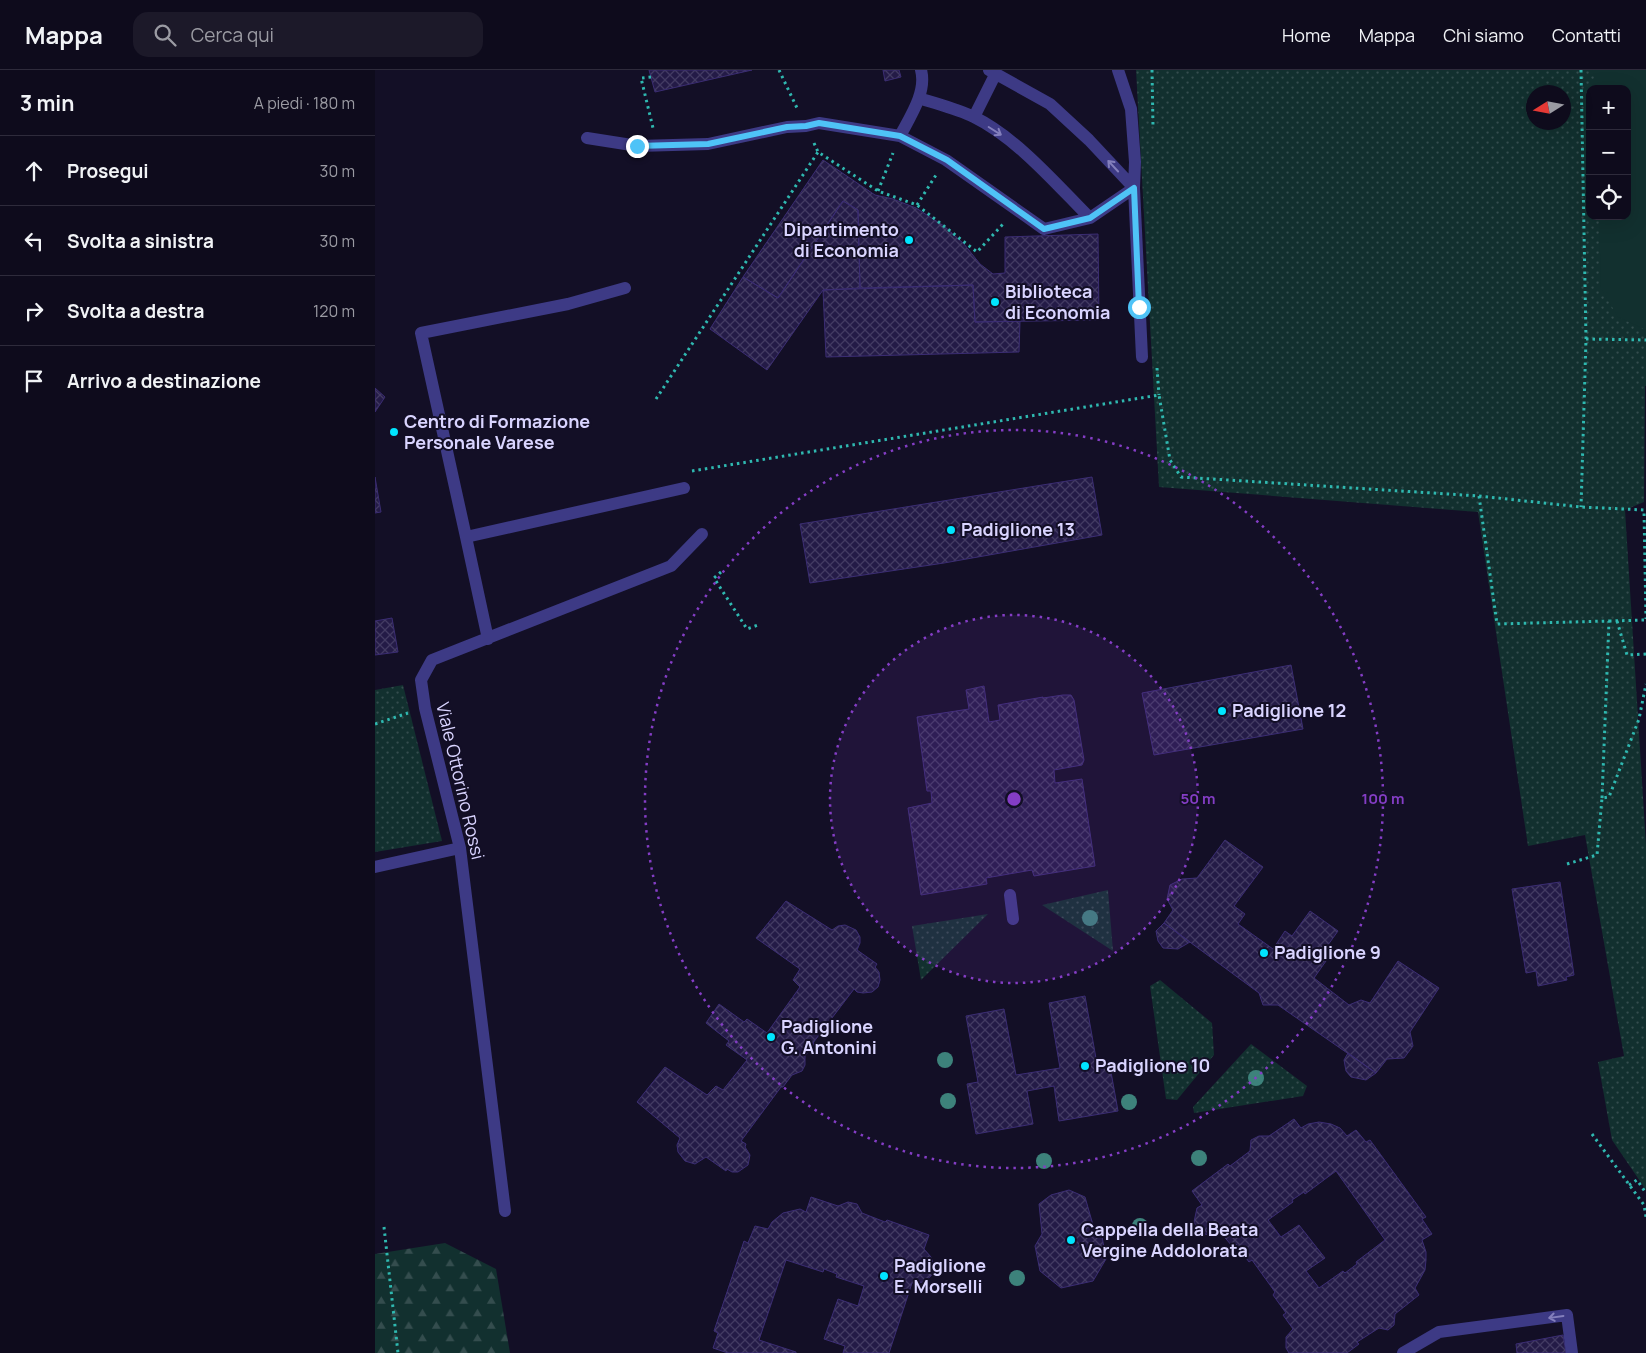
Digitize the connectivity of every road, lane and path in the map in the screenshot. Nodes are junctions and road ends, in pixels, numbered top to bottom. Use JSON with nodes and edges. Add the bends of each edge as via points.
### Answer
{"nodes":[{"id":1,"x":779,"y":70,"type":"edge"},
{"id":2,"x":921,"y":70,"type":"edge"},
{"id":3,"x":1118,"y":70,"type":"edge"},
{"id":4,"x":1581,"y":70,"type":"edge"},
{"id":5,"x":993,"y":72,"type":"edge"},
{"id":6,"x":651,"y":77,"type":"dead end"},
{"id":7,"x":919,"y":98,"type":"junction"},
{"id":8,"x":974,"y":117,"type":"junction"},
{"id":9,"x":806,"y":126,"type":"junction"},
{"id":10,"x":900,"y":136,"type":"junction"},
{"id":11,"x":587,"y":138,"type":"dead end"},
{"id":12,"x":657,"y":146,"type":"junction"},
{"id":13,"x":818,"y":152,"type":"junction"},
{"id":14,"x":947,"y":160,"type":"junction"},
{"id":15,"x":1134,"y":188,"type":"junction"},
{"id":16,"x":878,"y":191,"type":"junction"},
{"id":17,"x":917,"y":205,"type":"junction"},
{"id":18,"x":1016,"y":210,"type":"junction"},
{"id":19,"x":1090,"y":218,"type":"junction"},
{"id":20,"x":625,"y":288,"type":"dead end"},
{"id":21,"x":1586,"y":339,"type":"junction"},
{"id":22,"x":1646,"y":340,"type":"edge"},
{"id":23,"x":1142,"y":357,"type":"dead end"},
{"id":24,"x":656,"y":399,"type":"dead end"},
{"id":25,"x":688,"y":472,"type":"dead end"},
{"id":26,"x":684,"y":488,"type":"dead end"},
{"id":27,"x":1479,"y":496,"type":"junction"},
{"id":28,"x":1581,"y":507,"type":"junction"},
{"id":29,"x":702,"y":534,"type":"dead end"},
{"id":30,"x":466,"y":537,"type":"junction"},
{"id":31,"x":721,"y":572,"type":"dead end"},
{"id":32,"x":1646,"y":620,"type":"edge"},
{"id":33,"x":1609,"y":621,"type":"junction"},
{"id":34,"x":1617,"y":621,"type":"junction"},
{"id":35,"x":759,"y":625,"type":"dead end"},
{"id":36,"x":488,"y":639,"type":"junction"},
{"id":37,"x":1646,"y":654,"type":"edge"},
{"id":38,"x":1646,"y":684,"type":"edge"},
{"id":39,"x":425,"y":708,"type":"junction"},
{"id":40,"x":375,"y":724,"type":"edge"},
{"id":41,"x":1602,"y":798,"type":"junction"},
{"id":42,"x":460,"y":848,"type":"junction"},
{"id":43,"x":1567,"y":864,"type":"dead end"},
{"id":44,"x":375,"y":867,"type":"edge"},
{"id":45,"x":1010,"y":895,"type":"dead end"},
{"id":46,"x":1013,"y":919,"type":"dead end"},
{"id":47,"x":1592,"y":1134,"type":"dead end"},
{"id":48,"x":1629,"y":1185,"type":"junction"},
{"id":49,"x":1646,"y":1193,"type":"edge"},
{"id":50,"x":505,"y":1210,"type":"dead end"},
{"id":51,"x":1646,"y":1216,"type":"edge"},
{"id":52,"x":384,"y":1227,"type":"dead end"},
{"id":53,"x":398,"y":1353,"type":"edge"},
{"id":54,"x":1403,"y":1353,"type":"edge"},
{"id":55,"x":1572,"y":1353,"type":"edge"}],
"edges":[{"from":1,"to":9,"type":"path"},
{"from":2,"to":7,"type":"street","via":[[924,79]]},
{"from":3,"to":15,"type":"street","via":[[1131,109]]},
{"from":4,"to":21,"type":"path"},
{"from":5,"to":8,"type":"street"},
{"from":15,"to":5,"type":"street","one_way":true,"via":[[1050,104]]},
{"from":6,"to":12,"type":"path","via":[[641,78]]},
{"from":7,"to":8,"type":"street"},
{"from":7,"to":10,"type":"street"},
{"from":8,"to":19,"type":"street","one_way":true,"via":[[1007,138]]},
{"from":9,"to":10,"type":"street","via":[[819,123]]},
{"from":9,"to":12,"type":"street","via":[[708,144]]},
{"from":9,"to":13,"type":"path"},
{"from":10,"to":14,"type":"street"},
{"from":10,"to":16,"type":"path"},
{"from":11,"to":12,"type":"street"},
{"from":13,"to":16,"type":"path"},
{"from":13,"to":24,"type":"path"},
{"from":14,"to":17,"type":"path"},
{"from":14,"to":18,"type":"street"},
{"from":15,"to":19,"type":"street"},
{"from":15,"to":23,"type":"street"},
{"from":16,"to":17,"type":"path"},
{"from":17,"to":18,"type":"path","via":[[977,252]]},
{"from":18,"to":19,"type":"street","via":[[1044,229]]},
{"from":20,"to":30,"type":"street","via":[[567,304],[421,333]]},
{"from":21,"to":22,"type":"path"},
{"from":21,"to":28,"type":"path"},
{"from":25,"to":27,"type":"path","via":[[1159,395],[1171,460],[1181,477]]},
{"from":26,"to":30,"type":"street"},
{"from":27,"to":28,"type":"path"},
{"from":27,"to":33,"type":"path","via":[[1497,624]]},
{"from":28,"to":32,"type":"path","via":[[1644,510]]},
{"from":29,"to":36,"type":"street","name":"Viale Ottorino Rossi","via":[[671,566]]},
{"from":30,"to":36,"type":"street"},
{"from":31,"to":35,"type":"path","via":[[714,578],[747,629]]},
{"from":32,"to":34,"type":"path"},
{"from":33,"to":34,"type":"path"},
{"from":33,"to":41,"type":"path"},
{"from":34,"to":37,"type":"path","via":[[1627,655]]},
{"from":36,"to":39,"type":"street","name":"Viale Ottorino Rossi","via":[[432,660],[421,680]]},
{"from":38,"to":41,"type":"path","via":[[1639,719],[1609,797]]},
{"from":39,"to":40,"type":"path"},
{"from":39,"to":42,"type":"street","name":"Viale Ottorino Rossi"},
{"from":41,"to":43,"type":"path","via":[[1597,855]]},
{"from":42,"to":44,"type":"street"},
{"from":42,"to":50,"type":"street","name":"Viale Ottorino Rossi"},
{"from":45,"to":46,"type":"street"},
{"from":47,"to":48,"type":"path"},
{"from":48,"to":49,"type":"path","via":[[1637,1180]]},
{"from":48,"to":51,"type":"path","via":[[1644,1205]]},
{"from":52,"to":53,"type":"path"},
{"from":55,"to":54,"type":"street","one_way":true,"via":[[1567,1315],[1439,1332]]}]}
